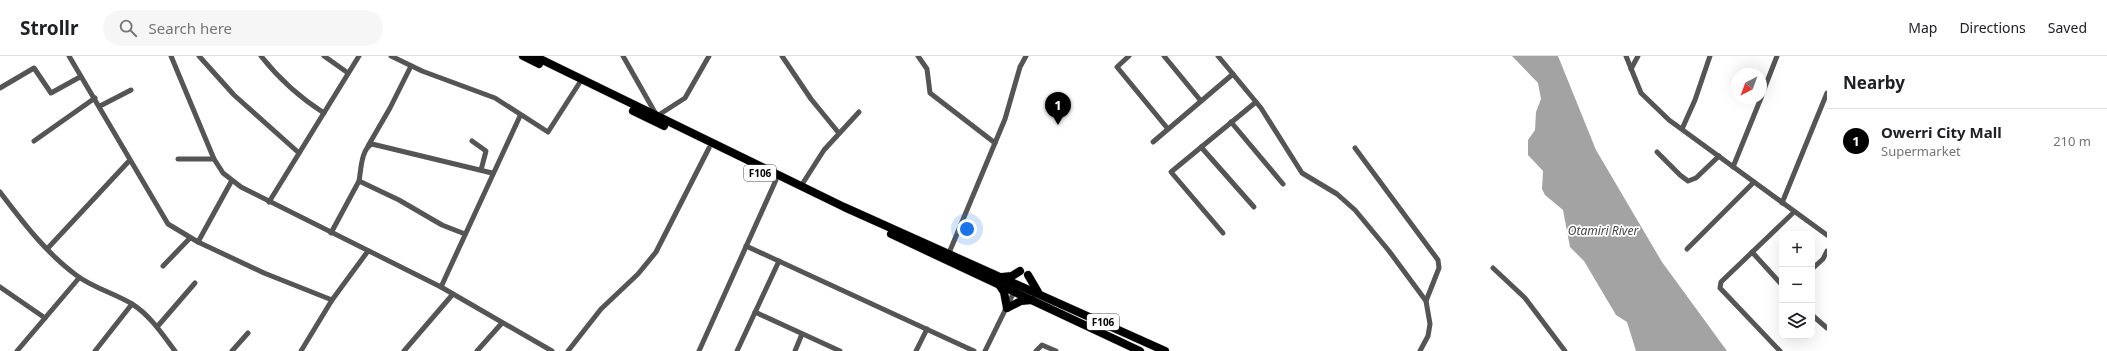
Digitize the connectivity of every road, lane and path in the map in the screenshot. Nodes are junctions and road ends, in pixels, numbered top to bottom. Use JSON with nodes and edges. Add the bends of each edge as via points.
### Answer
{"nodes":[{"id":1,"x":69,"y":56,"type":"edge"},
{"id":2,"x":171,"y":56,"type":"edge"},
{"id":3,"x":199,"y":56,"type":"edge"},
{"id":4,"x":261,"y":56,"type":"edge"},
{"id":5,"x":324,"y":56,"type":"edge"},
{"id":6,"x":359,"y":56,"type":"edge"},
{"id":7,"x":391,"y":56,"type":"edge"},
{"id":8,"x":522,"y":56,"type":"edge"},
{"id":9,"x":534,"y":56,"type":"edge"},
{"id":10,"x":623,"y":56,"type":"edge"},
{"id":11,"x":709,"y":56,"type":"edge"},
{"id":12,"x":782,"y":56,"type":"edge"},
{"id":13,"x":918,"y":56,"type":"edge"},
{"id":14,"x":1026,"y":56,"type":"edge"},
{"id":15,"x":1129,"y":56,"type":"edge"},
{"id":16,"x":1164,"y":56,"type":"edge"},
{"id":17,"x":1218,"y":56,"type":"edge"},
{"id":18,"x":1626,"y":56,"type":"edge"},
{"id":19,"x":1638,"y":56,"type":"edge"},
{"id":20,"x":1710,"y":56,"type":"edge"},
{"id":21,"x":1777,"y":56,"type":"edge"},
{"id":22,"x":412,"y":66,"type":"junction"},
{"id":23,"x":1631,"y":69,"type":"junction"},
{"id":24,"x":348,"y":73,"type":"junction"},
{"id":25,"x":1233,"y":74,"type":"junction"},
{"id":26,"x":80,"y":77,"type":"junction"},
{"id":27,"x":581,"y":82,"type":"junction"},
{"id":28,"x":1767,"y":82,"type":"edge"},
{"id":29,"x":0,"y":88,"type":"edge"},
{"id":30,"x":131,"y":90,"type":"dead end"},
{"id":31,"x":1827,"y":93,"type":"edge"},
{"id":32,"x":95,"y":98,"type":"junction"},
{"id":33,"x":1201,"y":101,"type":"junction"},
{"id":34,"x":1256,"y":102,"type":"junction"},
{"id":35,"x":1759,"y":104,"type":"edge"},
{"id":36,"x":100,"y":106,"type":"junction"},
{"id":37,"x":1825,"y":108,"type":"edge"},
{"id":38,"x":859,"y":112,"type":"dead end"},
{"id":39,"x":324,"y":113,"type":"junction"},
{"id":40,"x":520,"y":116,"type":"junction"},
{"id":41,"x":657,"y":116,"type":"junction"},
{"id":42,"x":1231,"y":122,"type":"junction"},
{"id":43,"x":1168,"y":129,"type":"junction"},
{"id":44,"x":1682,"y":129,"type":"junction"},
{"id":45,"x":838,"y":132,"type":"junction"},
{"id":46,"x":34,"y":141,"type":"dead end"},
{"id":47,"x":472,"y":141,"type":"dead end"},
{"id":48,"x":1153,"y":142,"type":"dead end"},
{"id":49,"x":995,"y":143,"type":"junction"},
{"id":50,"x":368,"y":146,"type":"junction"},
{"id":51,"x":1201,"y":147,"type":"junction"},
{"id":52,"x":709,"y":148,"type":"junction"},
{"id":53,"x":1354,"y":148,"type":"dead end"},
{"id":54,"x":1657,"y":152,"type":"dead end"},
{"id":55,"x":299,"y":153,"type":"junction"},
{"id":56,"x":731,"y":156,"type":"junction"},
{"id":57,"x":1718,"y":156,"type":"junction"},
{"id":58,"x":214,"y":158,"type":"junction"},
{"id":59,"x":178,"y":159,"type":"dead end"},
{"id":60,"x":130,"y":160,"type":"junction"},
{"id":61,"x":1734,"y":167,"type":"junction"},
{"id":62,"x":481,"y":170,"type":"junction"},
{"id":63,"x":492,"y":173,"type":"junction"},
{"id":64,"x":776,"y":180,"type":"junction"},
{"id":65,"x":359,"y":181,"type":"junction"},
{"id":66,"x":232,"y":182,"type":"junction"},
{"id":67,"x":1754,"y":182,"type":"junction"},
{"id":68,"x":1283,"y":184,"type":"dead end"},
{"id":69,"x":801,"y":186,"type":"junction"},
{"id":70,"x":0,"y":192,"type":"edge"},
{"id":71,"x":269,"y":202,"type":"junction"},
{"id":72,"x":1782,"y":203,"type":"junction"},
{"id":73,"x":1254,"y":207,"type":"dead end"},
{"id":74,"x":843,"y":209,"type":"junction"},
{"id":75,"x":1794,"y":212,"type":"junction"},
{"id":76,"x":331,"y":233,"type":"junction"},
{"id":77,"x":465,"y":234,"type":"junction"},
{"id":78,"x":1223,"y":234,"type":"dead end"},
{"id":79,"x":1827,"y":235,"type":"edge"},
{"id":80,"x":190,"y":238,"type":"junction"},
{"id":81,"x":198,"y":242,"type":"junction"},
{"id":82,"x":746,"y":246,"type":"junction"},
{"id":83,"x":47,"y":249,"type":"junction"},
{"id":84,"x":1687,"y":249,"type":"dead end"},
{"id":85,"x":368,"y":251,"type":"junction"},
{"id":86,"x":1827,"y":251,"type":"edge"},
{"id":87,"x":1752,"y":252,"type":"junction"},
{"id":88,"x":949,"y":253,"type":"junction"},
{"id":89,"x":779,"y":261,"type":"junction"},
{"id":90,"x":163,"y":266,"type":"dead end"},
{"id":91,"x":1814,"y":267,"type":"edge"},
{"id":92,"x":1493,"y":268,"type":"dead end"},
{"id":93,"x":1002,"y":277,"type":"junction"},
{"id":94,"x":79,"y":278,"type":"junction"},
{"id":95,"x":1779,"y":282,"type":"edge"},
{"id":96,"x":195,"y":283,"type":"dead end"},
{"id":97,"x":1018,"y":284,"type":"junction"},
{"id":98,"x":1000,"y":285,"type":"junction"},
{"id":99,"x":0,"y":287,"type":"edge"},
{"id":100,"x":441,"y":287,"type":"junction"},
{"id":101,"x":1014,"y":292,"type":"junction"},
{"id":102,"x":453,"y":294,"type":"junction"},
{"id":103,"x":1040,"y":294,"type":"junction"},
{"id":104,"x":332,"y":300,"type":"junction"},
{"id":105,"x":1032,"y":300,"type":"junction"},
{"id":106,"x":1426,"y":301,"type":"junction"},
{"id":107,"x":132,"y":304,"type":"junction"},
{"id":108,"x":1007,"y":308,"type":"junction"},
{"id":109,"x":755,"y":312,"type":"junction"},
{"id":110,"x":44,"y":318,"type":"junction"},
{"id":111,"x":1815,"y":318,"type":"edge"},
{"id":112,"x":502,"y":323,"type":"junction"},
{"id":113,"x":157,"y":327,"type":"junction"},
{"id":114,"x":1827,"y":328,"type":"edge"},
{"id":115,"x":927,"y":329,"type":"junction"},
{"id":116,"x":248,"y":333,"type":"dead end"},
{"id":117,"x":802,"y":334,"type":"junction"},
{"id":118,"x":304,"y":350,"type":"edge"},
{"id":119,"x":18,"y":351,"type":"edge"},
{"id":120,"x":95,"y":351,"type":"edge"},
{"id":121,"x":175,"y":351,"type":"edge"},
{"id":122,"x":232,"y":351,"type":"edge"},
{"id":123,"x":404,"y":351,"type":"edge"},
{"id":124,"x":477,"y":351,"type":"edge"},
{"id":125,"x":552,"y":351,"type":"edge"},
{"id":126,"x":568,"y":351,"type":"edge"},
{"id":127,"x":699,"y":351,"type":"edge"},
{"id":128,"x":737,"y":351,"type":"edge"},
{"id":129,"x":795,"y":351,"type":"edge"},
{"id":130,"x":840,"y":351,"type":"edge"},
{"id":131,"x":916,"y":351,"type":"edge"},
{"id":132,"x":974,"y":351,"type":"edge"},
{"id":133,"x":985,"y":351,"type":"edge"},
{"id":134,"x":1036,"y":351,"type":"edge"},
{"id":135,"x":1056,"y":351,"type":"edge"},
{"id":136,"x":1140,"y":351,"type":"edge"},
{"id":137,"x":1166,"y":351,"type":"edge"},
{"id":138,"x":1420,"y":351,"type":"edge"},
{"id":139,"x":1565,"y":351,"type":"edge"},
{"id":140,"x":1780,"y":351,"type":"edge"}],
"edges":[{"from":1,"to":26,"type":"street"},
{"from":2,"to":58,"type":"street"},
{"from":3,"to":55,"type":"street","via":[[234,95]]},
{"from":4,"to":39,"type":"street","via":[[297,95]]},
{"from":5,"to":24,"type":"street"},
{"from":6,"to":24,"type":"street"},
{"from":7,"to":22,"type":"street"},
{"from":8,"to":27,"type":"main road","number":"F106"},
{"from":9,"to":27,"type":"main road","number":"F106"},
{"from":10,"to":41,"type":"street"},
{"from":11,"to":41,"type":"street","via":[[685,98]]},
{"from":12,"to":45,"type":"street","via":[[811,99]]},
{"from":13,"to":49,"type":"street","via":[[927,69],[930,93]]},
{"from":14,"to":49,"type":"street"},
{"from":15,"to":43,"type":"street","via":[[1117,66]]},
{"from":16,"to":33,"type":"street"},
{"from":17,"to":25,"type":"street"},
{"from":18,"to":23,"type":"street"},
{"from":19,"to":23,"type":"street"},
{"from":20,"to":44,"type":"street"},
{"from":21,"to":28,"type":"street"},
{"from":22,"to":40,"type":"street","via":[[495,98]]},
{"from":22,"to":50,"type":"street"},
{"from":23,"to":44,"type":"street","via":[[1642,93],[1669,120]]},
{"from":24,"to":39,"type":"street"},
{"from":25,"to":33,"type":"street"},
{"from":25,"to":34,"type":"street"},
{"from":26,"to":29,"type":"street","via":[[51,93],[34,68]]},
{"from":26,"to":32,"type":"street"},
{"from":27,"to":40,"type":"street","via":[[548,132]]},
{"from":27,"to":41,"type":"main road","number":"F106"},
{"from":27,"to":52,"type":"main road","number":"F106"},
{"from":30,"to":36,"type":"street"},
{"from":31,"to":37,"type":"street"},
{"from":32,"to":36,"type":"street"},
{"from":32,"to":46,"type":"street"},
{"from":33,"to":43,"type":"street"},
{"from":34,"to":42,"type":"street"},
{"from":34,"to":106,"type":"street","via":[[1302,173],[1337,194],[1356,210]]},
{"from":35,"to":61,"type":"street"},
{"from":36,"to":60,"type":"street"},
{"from":37,"to":72,"type":"street"},
{"from":38,"to":45,"type":"street"},
{"from":39,"to":55,"type":"street"},
{"from":40,"to":63,"type":"street"},
{"from":41,"to":56,"type":"main road","number":"F106"},
{"from":42,"to":51,"type":"street"},
{"from":42,"to":68,"type":"street"},
{"from":43,"to":48,"type":"street"},
{"from":44,"to":57,"type":"street"},
{"from":45,"to":69,"type":"street"},
{"from":47,"to":62,"type":"street","via":[[486,151]]},
{"from":49,"to":88,"type":"street"},
{"from":50,"to":62,"type":"street","via":[[372,144]]},
{"from":50,"to":65,"type":"street"},
{"from":51,"to":73,"type":"street"},
{"from":51,"to":78,"type":"street","via":[[1171,172]]},
{"from":52,"to":56,"type":"main road","number":"F106"},
{"from":52,"to":126,"type":"street","via":[[656,252],[638,274],[606,303]]},
{"from":53,"to":106,"type":"street","via":[[1438,260],[1439,268]]},
{"from":54,"to":57,"type":"street","via":[[1688,180],[1696,178]]},
{"from":55,"to":71,"type":"street"},
{"from":56,"to":64,"type":"main road","number":"F106"},
{"from":56,"to":69,"type":"main road","number":"F106"},
{"from":57,"to":61,"type":"street"},
{"from":58,"to":59,"type":"street"},
{"from":58,"to":66,"type":"street"},
{"from":60,"to":80,"type":"street","via":[[168,224]]},
{"from":60,"to":83,"type":"street"},
{"from":61,"to":67,"type":"street"},
{"from":62,"to":63,"type":"street"},
{"from":63,"to":77,"type":"street"},
{"from":64,"to":74,"type":"main road","number":"F106"},
{"from":64,"to":82,"type":"street"},
{"from":65,"to":76,"type":"street"},
{"from":65,"to":77,"type":"street","via":[[448,228]]},
{"from":66,"to":71,"type":"street"},
{"from":66,"to":81,"type":"street"},
{"from":67,"to":72,"type":"street"},
{"from":67,"to":84,"type":"street"},
{"from":69,"to":74,"type":"main road","number":"F106"},
{"from":70,"to":83,"type":"street"},
{"from":71,"to":76,"type":"street"},
{"from":72,"to":75,"type":"street"},
{"from":74,"to":88,"type":"main road","number":"F106"},
{"from":74,"to":98,"type":"main road","number":"F106"},
{"from":75,"to":79,"type":"street"},
{"from":75,"to":87,"type":"street"},
{"from":76,"to":85,"type":"street"},
{"from":77,"to":100,"type":"street"},
{"from":80,"to":81,"type":"street"},
{"from":80,"to":90,"type":"street"},
{"from":81,"to":104,"type":"street","via":[[264,273]]},
{"from":82,"to":89,"type":"street"},
{"from":82,"to":127,"type":"street"},
{"from":83,"to":94,"type":"street"},
{"from":85,"to":100,"type":"street"},
{"from":85,"to":104,"type":"street"},
{"from":86,"to":91,"type":"street"},
{"from":87,"to":95,"type":"street"},
{"from":87,"to":140,"type":"street","via":[[1721,282],[1720,288]]},
{"from":88,"to":93,"type":"main road","number":"F106"},
{"from":89,"to":109,"type":"street"},
{"from":89,"to":115,"type":"street"},
{"from":92,"to":139,"type":"street","via":[[1525,298]]},
{"from":93,"to":97,"type":"main road","number":"F106"},
{"from":93,"to":103,"type":"main road","via":[[1024,273]]},
{"from":94,"to":107,"type":"street"},
{"from":94,"to":110,"type":"street"},
{"from":96,"to":113,"type":"street"},
{"from":97,"to":101,"type":"street"},
{"from":97,"to":103,"type":"main road","number":"F106"},
{"from":98,"to":101,"type":"main road","number":"F106"},
{"from":98,"to":108,"type":"main road"},
{"from":99,"to":110,"type":"street"},
{"from":100,"to":102,"type":"street"},
{"from":101,"to":105,"type":"main road","number":"F106"},
{"from":101,"to":108,"type":"street"},
{"from":102,"to":112,"type":"street"},
{"from":102,"to":123,"type":"street"},
{"from":103,"to":137,"type":"main road","number":"F106"},
{"from":104,"to":118,"type":"street"},
{"from":105,"to":108,"type":"main road","via":[[1021,301]]},
{"from":105,"to":136,"type":"main road","number":"F106"},
{"from":106,"to":138,"type":"street","via":[[1430,324],[1428,336]]},
{"from":107,"to":113,"type":"street"},
{"from":107,"to":120,"type":"street"},
{"from":108,"to":133,"type":"street"},
{"from":109,"to":117,"type":"street"},
{"from":109,"to":128,"type":"street"},
{"from":110,"to":119,"type":"street"},
{"from":111,"to":114,"type":"street"},
{"from":112,"to":124,"type":"street"},
{"from":112,"to":125,"type":"street"},
{"from":113,"to":121,"type":"street"},
{"from":115,"to":131,"type":"street"},
{"from":115,"to":132,"type":"street"},
{"from":116,"to":122,"type":"street"},
{"from":117,"to":129,"type":"street"},
{"from":117,"to":130,"type":"street"},
{"from":134,"to":135,"type":"street","via":[[1042,345]]}]}
